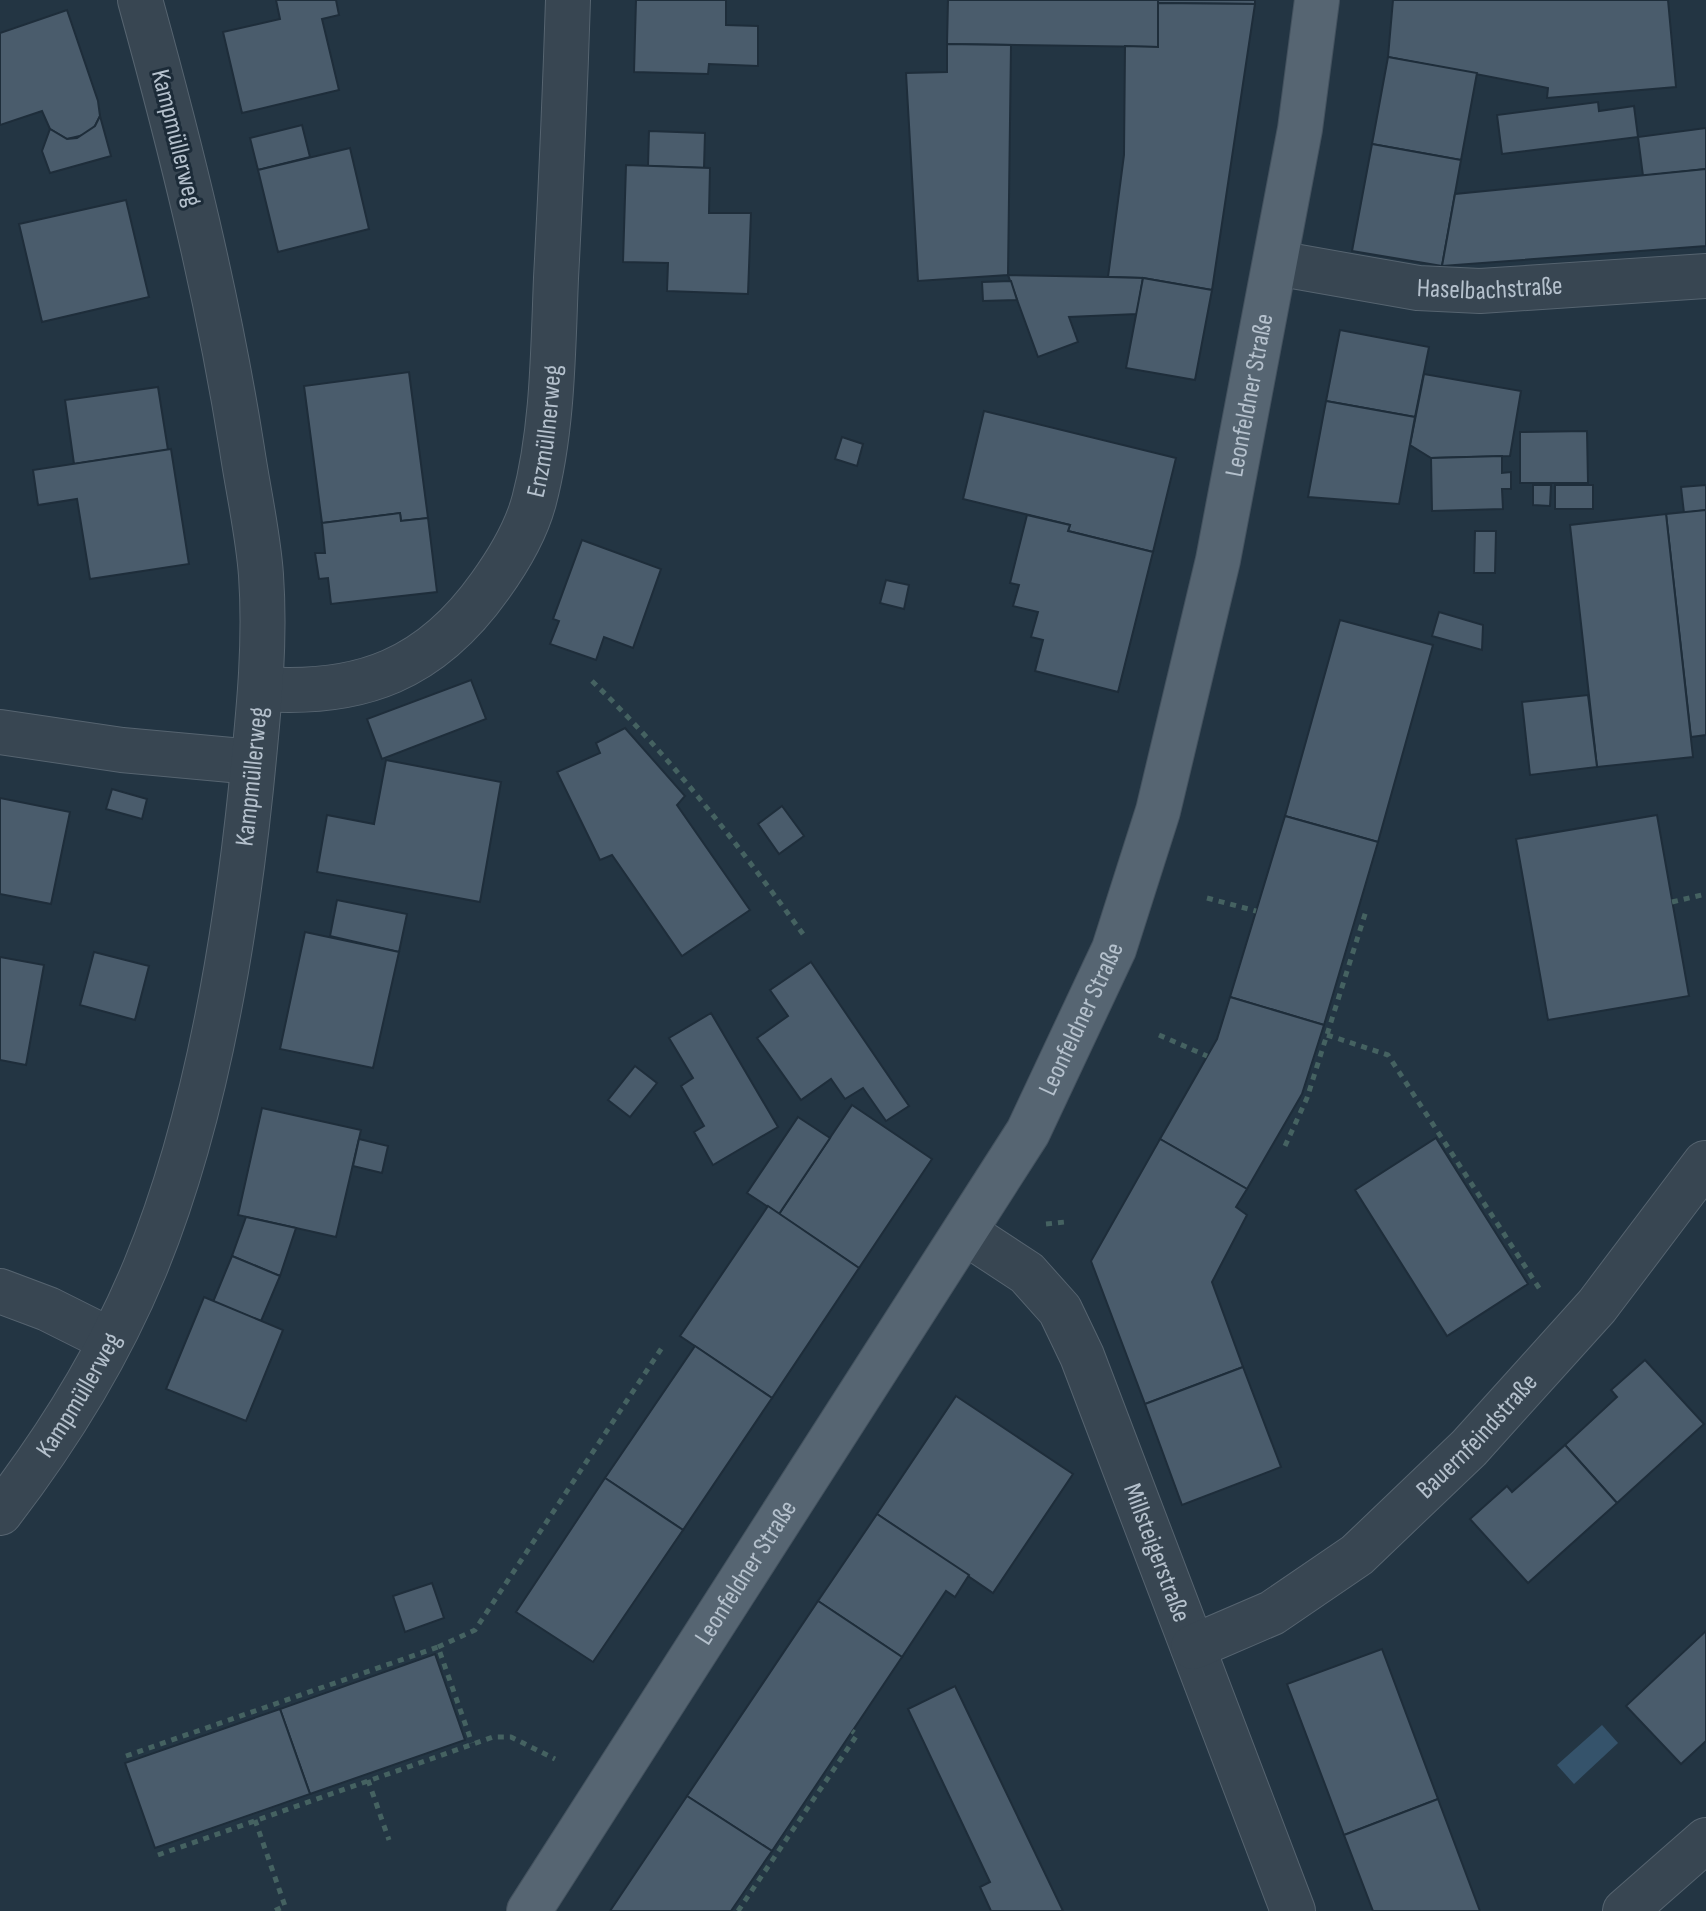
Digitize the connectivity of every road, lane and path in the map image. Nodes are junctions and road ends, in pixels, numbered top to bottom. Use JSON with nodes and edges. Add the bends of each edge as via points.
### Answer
{"nodes":[{"id":1,"x":140,"y":0,"type":"edge"},
{"id":2,"x":568,"y":0,"type":"edge"},
{"id":3,"x":1317,"y":0,"type":"edge"},
{"id":4,"x":1276,"y":263,"type":"junction"},
{"id":5,"x":1706,"y":276,"type":"edge"},
{"id":6,"x":592,"y":681,"type":"dead end"},
{"id":7,"x":261,"y":689,"type":"junction"},
{"id":8,"x":0,"y":732,"type":"edge"},
{"id":9,"x":253,"y":762,"type":"junction"},
{"id":10,"x":1706,"y":894,"type":"edge"},
{"id":11,"x":1207,"y":898,"type":"dead end"},
{"id":12,"x":1672,"y":902,"type":"dead end"},
{"id":13,"x":1256,"y":911,"type":"dead end"},
{"id":14,"x":1366,"y":911,"type":"dead end"},
{"id":15,"x":803,"y":934,"type":"dead end"},
{"id":16,"x":1159,"y":1035,"type":"dead end"},
{"id":17,"x":1327,"y":1035,"type":"junction"},
{"id":18,"x":1207,"y":1056,"type":"dead end"},
{"id":19,"x":1285,"y":1146,"type":"dead end"},
{"id":20,"x":1705,"y":1163,"type":"edge"},
{"id":21,"x":966,"y":1233,"type":"junction"},
{"id":22,"x":0,"y":1291,"type":"edge"},
{"id":23,"x":1544,"y":1296,"type":"dead end"},
{"id":24,"x":110,"y":1340,"type":"junction"},
{"id":25,"x":663,"y":1346,"type":"dead end"},
{"id":26,"x":0,"y":1513,"type":"edge"},
{"id":27,"x":438,"y":1647,"type":"junction"},
{"id":28,"x":1193,"y":1647,"type":"junction"},
{"id":29,"x":852,"y":1731,"type":"dead end"},
{"id":30,"x":472,"y":1743,"type":"junction"},
{"id":31,"x":126,"y":1756,"type":"dead end"},
{"id":32,"x":555,"y":1759,"type":"dead end"},
{"id":33,"x":368,"y":1780,"type":"junction"},
{"id":34,"x":255,"y":1820,"type":"junction"},
{"id":35,"x":389,"y":1840,"type":"dead end"},
{"id":36,"x":1706,"y":1840,"type":"edge"},
{"id":37,"x":158,"y":1855,"type":"dead end"},
{"id":38,"x":274,"y":1911,"type":"edge"},
{"id":39,"x":529,"y":1911,"type":"edge"},
{"id":40,"x":738,"y":1911,"type":"edge"},
{"id":41,"x":1293,"y":1911,"type":"edge"},
{"id":42,"x":1625,"y":1911,"type":"edge"}],
"edges":[{"from":1,"to":7,"type":"street","name":"Kampmüllerweg","via":[[188,173],[234,398],[261,569]]},
{"from":2,"to":7,"type":"street","name":"Enzmüllnerweg","via":[[553,349],[534,503],[508,561],[464,623],[417,661],[352,685],[302,692]]},
{"from":3,"to":4,"type":"main road","name":"Leonfeldner Straße"},
{"from":4,"to":5,"type":"street","name":"Haselbachstraße","via":[[1418,288],[1480,291]]},
{"from":4,"to":21,"type":"main road","name":"Leonfeldner Straße","via":[[1190,689],[1128,913],[1028,1132]]},
{"from":6,"to":15,"type":"path","via":[[686,782]]},
{"from":7,"to":9,"type":"street","name":"Kampmüllerweg"},
{"from":8,"to":9,"type":"street"},
{"from":9,"to":24,"type":"street","name":"Kampmüllerweg","via":[[236,912],[181,1160],[145,1270]]},
{"from":10,"to":12,"type":"path"},
{"from":11,"to":13,"type":"path"},
{"from":14,"to":17,"type":"path"},
{"from":16,"to":18,"type":"path"},
{"from":17,"to":19,"type":"path"},
{"from":17,"to":23,"type":"path","via":[[1388,1055]]},
{"from":20,"to":28,"type":"street","name":"Bauernfeindstraße","via":[[1597,1306],[1469,1448],[1357,1555],[1272,1613]]},
{"from":21,"to":28,"type":"street","name":"Millsteigerstraße","via":[[1027,1273],[1060,1310]]},
{"from":21,"to":39,"type":"main road","name":"Leonfeldner Straße"},
{"from":22,"to":24,"type":"street"},
{"from":24,"to":26,"type":"street","name":"Kampmüllerweg","via":[[62,1425]]},
{"from":25,"to":27,"type":"path","via":[[475,1630]]},
{"from":27,"to":30,"type":"path"},
{"from":27,"to":31,"type":"path"},
{"from":28,"to":41,"type":"street","name":"Millsteigerstraße"},
{"from":29,"to":40,"type":"path","via":[[857,1735]]},
{"from":30,"to":32,"type":"path","via":[[511,1737]]},
{"from":30,"to":33,"type":"path"},
{"from":33,"to":34,"type":"path"},
{"from":33,"to":35,"type":"path"},
{"from":34,"to":37,"type":"path"},
{"from":34,"to":38,"type":"path","via":[[285,1906]]},
{"from":36,"to":42,"type":"street"}]}
